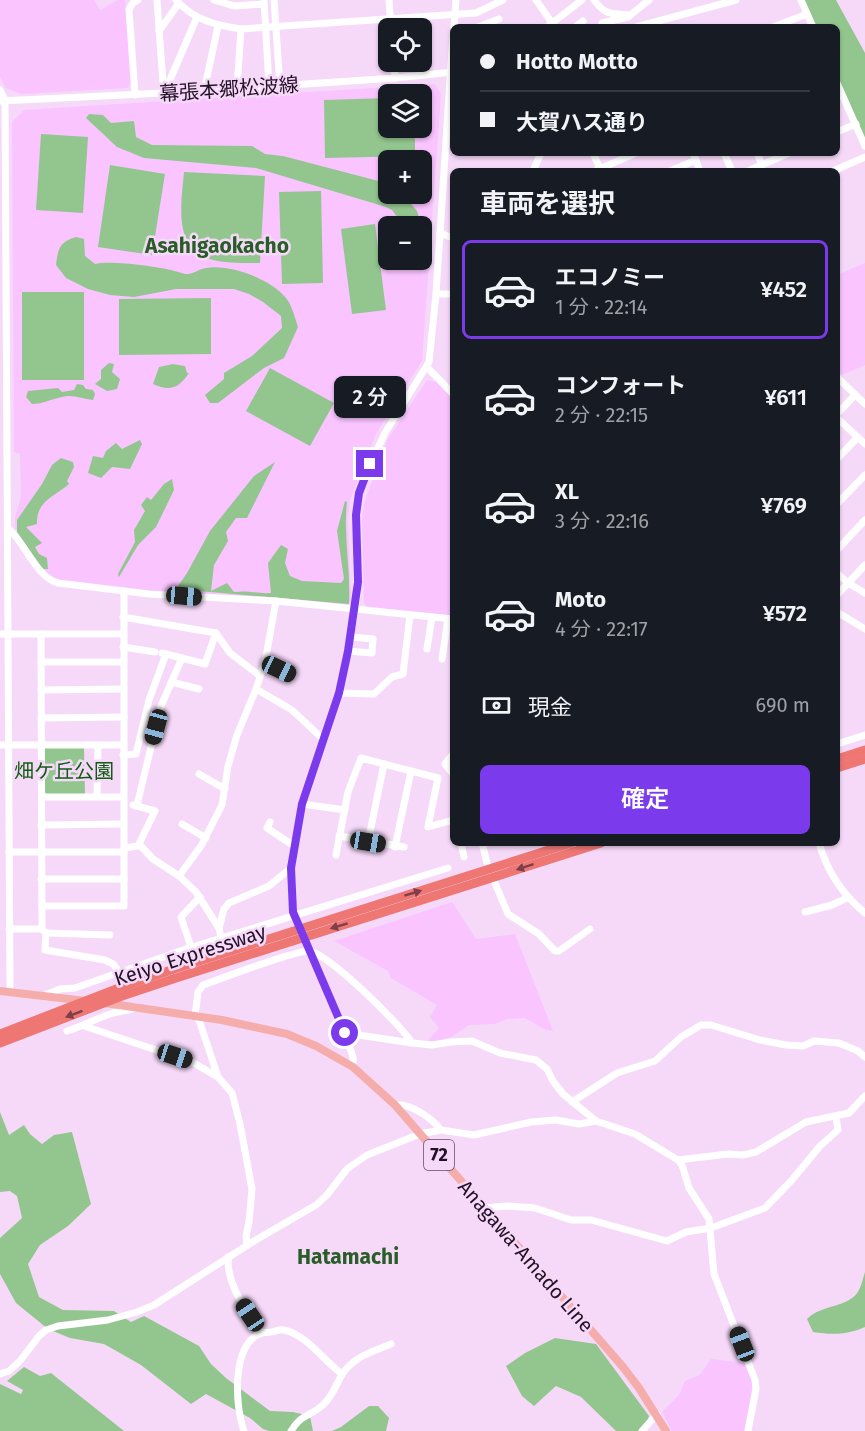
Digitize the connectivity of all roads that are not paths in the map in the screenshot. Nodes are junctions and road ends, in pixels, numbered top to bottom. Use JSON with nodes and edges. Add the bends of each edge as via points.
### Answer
{"nodes":[{"id":1,"x":157,"y":0,"type":"edge"},
{"id":2,"x":214,"y":0,"type":"edge"},
{"id":3,"x":274,"y":0,"type":"edge"},
{"id":4,"x":389,"y":0,"type":"edge"},
{"id":5,"x":456,"y":0,"type":"edge"},
{"id":6,"x":503,"y":0,"type":"edge"},
{"id":7,"x":536,"y":0,"type":"edge"},
{"id":8,"x":582,"y":0,"type":"edge"},
{"id":9,"x":594,"y":0,"type":"edge"},
{"id":10,"x":649,"y":0,"type":"edge"},
{"id":11,"x":736,"y":0,"type":"edge"},
{"id":12,"x":801,"y":0,"type":"edge"},
{"id":13,"x":134,"y":1,"type":"edge"},
{"id":14,"x":177,"y":2,"type":"edge"},
{"id":15,"x":264,"y":2,"type":"edge"},
{"id":16,"x":455,"y":14,"type":"junction"},
{"id":17,"x":807,"y":14,"type":"junction"},
{"id":18,"x":631,"y":15,"type":"junction"},
{"id":19,"x":197,"y":17,"type":"junction"},
{"id":20,"x":390,"y":18,"type":"edge"},
{"id":21,"x":403,"y":18,"type":"edge"},
{"id":22,"x":499,"y":19,"type":"dead end"},
{"id":23,"x":378,"y":20,"type":"edge"},
{"id":24,"x":583,"y":21,"type":"dead end"},
{"id":25,"x":667,"y":23,"type":"edge"},
{"id":26,"x":454,"y":24,"type":"edge"},
{"id":27,"x":486,"y":24,"type":"edge"},
{"id":28,"x":551,"y":24,"type":"edge"},
{"id":29,"x":554,"y":24,"type":"edge"},
{"id":30,"x":579,"y":24,"type":"edge"},
{"id":31,"x":602,"y":24,"type":"edge"},
{"id":32,"x":781,"y":24,"type":"edge"},
{"id":33,"x":812,"y":24,"type":"edge"},
{"id":34,"x":218,"y":26,"type":"junction"},
{"id":35,"x":276,"y":26,"type":"junction"},
{"id":36,"x":266,"y":27,"type":"junction"},
{"id":37,"x":241,"y":29,"type":"junction"},
{"id":38,"x":159,"y":32,"type":"junction"},
{"id":39,"x":395,"y":72,"type":"edge"},
{"id":40,"x":450,"y":73,"type":"edge"},
{"id":41,"x":395,"y":78,"type":"junction"},
{"id":42,"x":269,"y":86,"type":"junction"},
{"id":43,"x":280,"y":86,"type":"junction"},
{"id":44,"x":237,"y":88,"type":"junction"},
{"id":45,"x":450,"y":88,"type":"edge"},
{"id":46,"x":0,"y":90,"type":"edge"},
{"id":47,"x":165,"y":90,"type":"junction"},
{"id":48,"x":204,"y":90,"type":"junction"},
{"id":49,"x":135,"y":95,"type":"junction"},
{"id":50,"x":840,"y":98,"type":"edge"},
{"id":51,"x":3,"y":100,"type":"edge"},
{"id":52,"x":856,"y":124,"type":"junction"},
{"id":53,"x":840,"y":131,"type":"edge"},
{"id":54,"x":3,"y":142,"type":"edge"},
{"id":55,"x":865,"y":146,"type":"edge"},
{"id":56,"x":629,"y":156,"type":"edge"},
{"id":57,"x":694,"y":156,"type":"edge"},
{"id":58,"x":758,"y":156,"type":"edge"},
{"id":59,"x":782,"y":156,"type":"edge"},
{"id":60,"x":864,"y":157,"type":"edge"},
{"id":61,"x":762,"y":165,"type":"junction"},
{"id":62,"x":603,"y":168,"type":"edge"},
{"id":63,"x":675,"y":168,"type":"edge"},
{"id":64,"x":755,"y":168,"type":"edge"},
{"id":65,"x":840,"y":168,"type":"edge"},
{"id":66,"x":3,"y":218,"type":"edge"},
{"id":67,"x":440,"y":233,"type":"junction"},
{"id":68,"x":450,"y":237,"type":"edge"},
{"id":69,"x":3,"y":262,"type":"edge"},
{"id":70,"x":436,"y":294,"type":"junction"},
{"id":71,"x":450,"y":294,"type":"edge"},
{"id":72,"x":3,"y":365,"type":"edge"},
{"id":73,"x":428,"y":367,"type":"junction"},
{"id":74,"x":840,"y":380,"type":"edge"},
{"id":75,"x":450,"y":391,"type":"edge"},
{"id":76,"x":855,"y":395,"type":"junction"},
{"id":77,"x":3,"y":397,"type":"edge"},
{"id":78,"x":865,"y":404,"type":"edge"},
{"id":79,"x":840,"y":412,"type":"edge"},
{"id":80,"x":840,"y":419,"type":"edge"},
{"id":81,"x":3,"y":428,"type":"edge"},
{"id":82,"x":858,"y":437,"type":"junction"},
{"id":83,"x":865,"y":444,"type":"edge"},
{"id":84,"x":840,"y":456,"type":"edge"},
{"id":85,"x":865,"y":475,"type":"edge"},
{"id":86,"x":840,"y":501,"type":"edge"},
{"id":87,"x":4,"y":518,"type":"edge"},
{"id":88,"x":865,"y":520,"type":"edge"},
{"id":89,"x":8,"y":528,"type":"junction"},
{"id":90,"x":840,"y":547,"type":"edge"},
{"id":91,"x":865,"y":565,"type":"edge"},
{"id":92,"x":840,"y":576,"type":"edge"},
{"id":93,"x":848,"y":583,"type":"junction"},
{"id":94,"x":124,"y":591,"type":"junction"},
{"id":95,"x":840,"y":592,"type":"edge"},
{"id":96,"x":865,"y":593,"type":"edge"},
{"id":97,"x":276,"y":601,"type":"junction"},
{"id":98,"x":355,"y":610,"type":"junction"},
{"id":99,"x":840,"y":614,"type":"edge"},
{"id":100,"x":410,"y":615,"type":"junction"},
{"id":101,"x":123,"y":617,"type":"junction"},
{"id":102,"x":432,"y":617,"type":"junction"},
{"id":103,"x":450,"y":619,"type":"edge"},
{"id":104,"x":865,"y":629,"type":"edge"},
{"id":105,"x":216,"y":633,"type":"junction"},
{"id":106,"x":4,"y":634,"type":"edge"},
{"id":107,"x":41,"y":634,"type":"junction"},
{"id":108,"x":123,"y":634,"type":"junction"},
{"id":109,"x":351,"y":637,"type":"junction"},
{"id":110,"x":123,"y":647,"type":"junction"},
{"id":111,"x":428,"y":650,"type":"dead end"},
{"id":112,"x":348,"y":651,"type":"junction"},
{"id":113,"x":161,"y":653,"type":"junction"},
{"id":114,"x":182,"y":658,"type":"junction"},
{"id":115,"x":442,"y":659,"type":"dead end"},
{"id":116,"x":41,"y":662,"type":"junction"},
{"id":117,"x":123,"y":662,"type":"junction"},
{"id":118,"x":265,"y":662,"type":"junction"},
{"id":119,"x":292,"y":675,"type":"dead end"},
{"id":120,"x":260,"y":676,"type":"junction"},
{"id":121,"x":171,"y":682,"type":"junction"},
{"id":122,"x":123,"y":689,"type":"junction"},
{"id":123,"x":199,"y":689,"type":"dead end"},
{"id":124,"x":256,"y":689,"type":"junction"},
{"id":125,"x":41,"y":690,"type":"junction"},
{"id":126,"x":339,"y":693,"type":"junction"},
{"id":127,"x":124,"y":717,"type":"junction"},
{"id":128,"x":41,"y":718,"type":"junction"},
{"id":129,"x":865,"y":735,"type":"edge"},
{"id":130,"x":323,"y":739,"type":"junction"},
{"id":131,"x":840,"y":743,"type":"edge"},
{"id":132,"x":4,"y":745,"type":"edge"},
{"id":133,"x":41,"y":745,"type":"junction"},
{"id":134,"x":123,"y":745,"type":"junction"},
{"id":135,"x":98,"y":746,"type":"junction"},
{"id":136,"x":865,"y":750,"type":"edge"},
{"id":137,"x":123,"y":755,"type":"junction"},
{"id":138,"x":840,"y":758,"type":"edge"},
{"id":139,"x":865,"y":759,"type":"edge"},
{"id":140,"x":384,"y":764,"type":"junction"},
{"id":141,"x":840,"y":767,"type":"edge"},
{"id":142,"x":411,"y":771,"type":"junction"},
{"id":143,"x":199,"y":774,"type":"dead end"},
{"id":144,"x":225,"y":789,"type":"junction"},
{"id":145,"x":98,"y":796,"type":"junction"},
{"id":146,"x":42,"y":797,"type":"junction"},
{"id":147,"x":123,"y":797,"type":"junction"},
{"id":148,"x":302,"y":804,"type":"junction"},
{"id":149,"x":345,"y":810,"type":"junction"},
{"id":150,"x":450,"y":821,"type":"edge"},
{"id":151,"x":270,"y":822,"type":"dead end"},
{"id":152,"x":123,"y":824,"type":"junction"},
{"id":153,"x":41,"y":825,"type":"junction"},
{"id":154,"x":182,"y":825,"type":"dead end"},
{"id":155,"x":339,"y":836,"type":"junction"},
{"id":156,"x":206,"y":838,"type":"junction"},
{"id":157,"x":368,"y":842,"type":"junction"},
{"id":158,"x":139,"y":844,"type":"junction"},
{"id":159,"x":294,"y":846,"type":"junction"},
{"id":160,"x":462,"y":846,"type":"edge"},
{"id":161,"x":483,"y":846,"type":"edge"},
{"id":162,"x":563,"y":846,"type":"edge"},
{"id":163,"x":592,"y":846,"type":"edge"},
{"id":164,"x":820,"y":846,"type":"edge"},
{"id":165,"x":124,"y":850,"type":"junction"},
{"id":166,"x":41,"y":852,"type":"junction"},
{"id":167,"x":9,"y":854,"type":"junction"},
{"id":168,"x":336,"y":855,"type":"dead end"},
{"id":169,"x":0,"y":856,"type":"edge"},
{"id":170,"x":464,"y":857,"type":"dead end"},
{"id":171,"x":488,"y":863,"type":"dead end"},
{"id":172,"x":291,"y":868,"type":"junction"},
{"id":173,"x":448,"y":868,"type":"dead end"},
{"id":174,"x":179,"y":876,"type":"junction"},
{"id":175,"x":41,"y":879,"type":"junction"},
{"id":176,"x":124,"y":879,"type":"junction"},
{"id":177,"x":495,"y":883,"type":"dead end"},
{"id":178,"x":200,"y":897,"type":"junction"},
{"id":179,"x":847,"y":898,"type":"junction"},
{"id":180,"x":42,"y":906,"type":"junction"},
{"id":181,"x":805,"y":912,"type":"dead end"},
{"id":182,"x":865,"y":914,"type":"edge"},
{"id":183,"x":0,"y":916,"type":"edge"},
{"id":184,"x":9,"y":916,"type":"junction"},
{"id":185,"x":295,"y":918,"type":"junction"},
{"id":186,"x":219,"y":928,"type":"junction"},
{"id":187,"x":9,"y":929,"type":"junction"},
{"id":188,"x":590,"y":929,"type":"dead end"},
{"id":189,"x":44,"y":931,"type":"junction"},
{"id":190,"x":110,"y":934,"type":"dead end"},
{"id":191,"x":221,"y":938,"type":"junction"},
{"id":192,"x":191,"y":947,"type":"junction"},
{"id":193,"x":309,"y":950,"type":"junction"},
{"id":194,"x":120,"y":973,"type":"junction"},
{"id":195,"x":0,"y":991,"type":"edge"},
{"id":196,"x":10,"y":991,"type":"junction"},
{"id":197,"x":45,"y":995,"type":"junction"},
{"id":198,"x":133,"y":1007,"type":"junction"},
{"id":199,"x":196,"y":1016,"type":"junction"},
{"id":200,"x":84,"y":1026,"type":"junction"},
{"id":201,"x":67,"y":1031,"type":"dead end"},
{"id":202,"x":345,"y":1033,"type":"junction"},
{"id":203,"x":0,"y":1034,"type":"edge"},
{"id":204,"x":0,"y":1043,"type":"edge"},
{"id":205,"x":412,"y":1043,"type":"junction"},
{"id":206,"x":865,"y":1057,"type":"edge"},
{"id":207,"x":353,"y":1067,"type":"junction"},
{"id":208,"x":218,"y":1077,"type":"junction"},
{"id":209,"x":865,"y":1096,"type":"edge"},
{"id":210,"x":572,"y":1102,"type":"junction"},
{"id":211,"x":395,"y":1105,"type":"junction"},
{"id":212,"x":836,"y":1117,"type":"junction"},
{"id":213,"x":596,"y":1121,"type":"junction"},
{"id":214,"x":441,"y":1130,"type":"junction"},
{"id":215,"x":420,"y":1134,"type":"junction"},
{"id":216,"x":678,"y":1160,"type":"junction"},
{"id":217,"x":484,"y":1208,"type":"junction"},
{"id":218,"x":711,"y":1228,"type":"junction"},
{"id":219,"x":247,"y":1245,"type":"junction"},
{"id":220,"x":228,"y":1257,"type":"junction"},
{"id":221,"x":262,"y":1332,"type":"junction"},
{"id":222,"x":391,"y":1344,"type":"dead end"},
{"id":223,"x":0,"y":1374,"type":"edge"},
{"id":224,"x":342,"y":1374,"type":"junction"},
{"id":225,"x":657,"y":1414,"type":"junction"},
{"id":226,"x":244,"y":1431,"type":"edge"},
{"id":227,"x":291,"y":1431,"type":"edge"},
{"id":228,"x":642,"y":1431,"type":"edge"},
{"id":229,"x":666,"y":1431,"type":"edge"},
{"id":230,"x":748,"y":1431,"type":"edge"}],
"edges":[{"from":1,"to":38,"type":"street"},
{"from":2,"to":15,"type":"street","via":[[234,6]]},
{"from":3,"to":35,"type":"street"},
{"from":4,"to":20,"type":"street"},
{"from":5,"to":16,"type":"street"},
{"from":6,"to":16,"type":"street","via":[[476,13]]},
{"from":7,"to":28,"type":"street"},
{"from":8,"to":29,"type":"street"},
{"from":9,"to":18,"type":"street","via":[[603,11]]},
{"from":10,"to":18,"type":"street"},
{"from":11,"to":25,"type":"street"},
{"from":12,"to":17,"type":"street"},
{"from":13,"to":49,"type":"street","via":[[129,9]]},
{"from":14,"to":19,"type":"street"},
{"from":14,"to":38,"type":"street"},
{"from":15,"to":36,"type":"street"},
{"from":16,"to":21,"type":"street"},
{"from":16,"to":26,"type":"street"},
{"from":17,"to":32,"type":"street"},
{"from":17,"to":33,"type":"street"},
{"from":18,"to":31,"type":"street"},
{"from":19,"to":34,"type":"street"},
{"from":19,"to":47,"type":"street"},
{"from":22,"to":27,"type":"street"},
{"from":23,"to":35,"type":"street"},
{"from":24,"to":30,"type":"street"},
{"from":34,"to":37,"type":"street"},
{"from":34,"to":48,"type":"street"},
{"from":35,"to":36,"type":"street"},
{"from":35,"to":43,"type":"street"},
{"from":36,"to":37,"type":"street"},
{"from":36,"to":42,"type":"street"},
{"from":37,"to":44,"type":"street"},
{"from":38,"to":47,"type":"street"},
{"from":39,"to":41,"type":"street"},
{"from":40,"to":41,"type":"street","name":"幕張本郷松波線"},
{"from":41,"to":43,"type":"street","name":"幕張本郷松波線"},
{"from":42,"to":43,"type":"street","name":"幕張本郷松波線"},
{"from":42,"to":44,"type":"street","name":"幕張本郷松波線"},
{"from":44,"to":48,"type":"street","name":"幕張本郷松波線"},
{"from":45,"to":67,"type":"street"},
{"from":46,"to":51,"type":"street"},
{"from":47,"to":48,"type":"street","name":"幕張本郷松波線"},
{"from":47,"to":49,"type":"street","name":"幕張本郷松波線"},
{"from":49,"to":51,"type":"street","name":"幕張本郷松波線"},
{"from":50,"to":52,"type":"street"},
{"from":51,"to":54,"type":"street"},
{"from":52,"to":53,"type":"street"},
{"from":52,"to":55,"type":"street"},
{"from":54,"to":66,"type":"street"},
{"from":56,"to":62,"type":"street"},
{"from":57,"to":63,"type":"street"},
{"from":58,"to":61,"type":"street"},
{"from":59,"to":61,"type":"street"},
{"from":60,"to":65,"type":"street"},
{"from":61,"to":64,"type":"street"},
{"from":66,"to":69,"type":"street"},
{"from":67,"to":68,"type":"street"},
{"from":67,"to":70,"type":"street"},
{"from":69,"to":72,"type":"street"},
{"from":70,"to":71,"type":"street"},
{"from":70,"to":73,"type":"street"},
{"from":72,"to":77,"type":"street"},
{"from":73,"to":75,"type":"street"},
{"from":73,"to":98,"type":"street","via":[[385,433],[359,493]]},
{"from":74,"to":76,"type":"street"},
{"from":76,"to":78,"type":"street"},
{"from":76,"to":79,"type":"street"},
{"from":77,"to":81,"type":"street"},
{"from":80,"to":82,"type":"street"},
{"from":81,"to":87,"type":"street"},
{"from":82,"to":83,"type":"street"},
{"from":82,"to":84,"type":"street"},
{"from":85,"to":86,"type":"street"},
{"from":87,"to":89,"type":"street"},
{"from":88,"to":90,"type":"street"},
{"from":89,"to":94,"type":"street","via":[[51,581]]},
{"from":89,"to":106,"type":"street"},
{"from":91,"to":93,"type":"street"},
{"from":92,"to":93,"type":"street"},
{"from":93,"to":95,"type":"street"},
{"from":93,"to":96,"type":"street"},
{"from":94,"to":97,"type":"street"},
{"from":94,"to":101,"type":"street"},
{"from":97,"to":98,"type":"street"},
{"from":97,"to":118,"type":"street"},
{"from":98,"to":100,"type":"street"},
{"from":98,"to":109,"type":"street"},
{"from":99,"to":104,"type":"street"},
{"from":100,"to":102,"type":"street"},
{"from":100,"to":126,"type":"street","via":[[403,674],[392,677],[374,694]]},
{"from":101,"to":105,"type":"street"},
{"from":101,"to":108,"type":"street"},
{"from":102,"to":103,"type":"street"},
{"from":102,"to":111,"type":"street"},
{"from":103,"to":115,"type":"street"},
{"from":105,"to":114,"type":"street","via":[[205,664]]},
{"from":105,"to":120,"type":"street","via":[[230,653]]},
{"from":106,"to":107,"type":"street"},
{"from":106,"to":132,"type":"street"},
{"from":107,"to":108,"type":"street"},
{"from":107,"to":116,"type":"street"},
{"from":108,"to":110,"type":"street"},
{"from":109,"to":112,"type":"street"},
{"from":109,"to":112,"type":"street","via":[[374,639],[372,653]]},
{"from":110,"to":113,"type":"street"},
{"from":110,"to":117,"type":"street"},
{"from":112,"to":126,"type":"street"},
{"from":113,"to":114,"type":"street"},
{"from":113,"to":137,"type":"street","via":[[136,754]]},
{"from":114,"to":121,"type":"street"},
{"from":116,"to":117,"type":"street"},
{"from":116,"to":125,"type":"street"},
{"from":117,"to":122,"type":"street"},
{"from":118,"to":119,"type":"street"},
{"from":118,"to":120,"type":"street"},
{"from":120,"to":124,"type":"street"},
{"from":121,"to":123,"type":"street"},
{"from":121,"to":158,"type":"street","via":[[135,805],[155,811]]},
{"from":122,"to":125,"type":"street"},
{"from":122,"to":127,"type":"street"},
{"from":124,"to":130,"type":"street","via":[[292,710]]},
{"from":124,"to":144,"type":"street","via":[[237,735]]},
{"from":125,"to":128,"type":"street"},
{"from":126,"to":130,"type":"street"},
{"from":127,"to":128,"type":"street"},
{"from":127,"to":134,"type":"street"},
{"from":128,"to":133,"type":"street"},
{"from":129,"to":131,"type":"street"},
{"from":130,"to":148,"type":"street"},
{"from":132,"to":133,"type":"street"},
{"from":132,"to":167,"type":"street"},
{"from":133,"to":135,"type":"street"},
{"from":133,"to":146,"type":"street"},
{"from":134,"to":135,"type":"street"},
{"from":134,"to":137,"type":"street"},
{"from":135,"to":145,"type":"street"},
{"from":136,"to":138,"type":"highway"},
{"from":137,"to":147,"type":"street"},
{"from":139,"to":141,"type":"highway"},
{"from":140,"to":142,"type":"street"},
{"from":140,"to":149,"type":"street","via":[[361,758]]},
{"from":140,"to":157,"type":"street"},
{"from":142,"to":150,"type":"street","via":[[438,778],[428,826]]},
{"from":142,"to":157,"type":"street","via":[[400,847]]},
{"from":143,"to":144,"type":"street"},
{"from":144,"to":156,"type":"street"},
{"from":145,"to":146,"type":"street"},
{"from":145,"to":147,"type":"street"},
{"from":146,"to":153,"type":"street"},
{"from":147,"to":152,"type":"street"},
{"from":148,"to":149,"type":"street"},
{"from":148,"to":159,"type":"street"},
{"from":149,"to":155,"type":"street"},
{"from":151,"to":159,"type":"street","via":[[267,828]]},
{"from":152,"to":153,"type":"street"},
{"from":152,"to":165,"type":"street"},
{"from":153,"to":166,"type":"street"},
{"from":154,"to":156,"type":"street"},
{"from":155,"to":157,"type":"street"},
{"from":155,"to":168,"type":"street"},
{"from":156,"to":174,"type":"street"},
{"from":158,"to":165,"type":"street"},
{"from":158,"to":174,"type":"street"},
{"from":159,"to":172,"type":"street"},
{"from":160,"to":170,"type":"street"},
{"from":161,"to":171,"type":"street"},
{"from":203,"to":162,"type":"highway","name":"Keiyo Expressway","one_way":true,"via":[[174,969]]},
{"from":163,"to":204,"type":"highway","name":"Keiyo Expressway","one_way":true,"via":[[176,978]]},
{"from":164,"to":179,"type":"street"},
{"from":165,"to":166,"type":"street"},
{"from":165,"to":176,"type":"street"},
{"from":166,"to":167,"type":"street"},
{"from":166,"to":175,"type":"street"},
{"from":167,"to":169,"type":"street"},
{"from":167,"to":184,"type":"street"},
{"from":172,"to":185,"type":"street"},
{"from":172,"to":186,"type":"street","via":[[269,886],[229,903]]},
{"from":173,"to":185,"type":"street"},
{"from":174,"to":178,"type":"street"},
{"from":175,"to":176,"type":"street"},
{"from":175,"to":180,"type":"street"},
{"from":176,"to":180,"type":"street","via":[[124,906]]},
{"from":177,"to":188,"type":"street","via":[[508,914],[539,934],[555,951]]},
{"from":178,"to":186,"type":"street"},
{"from":178,"to":192,"type":"street","via":[[181,917]]},
{"from":179,"to":181,"type":"street"},
{"from":179,"to":182,"type":"street"},
{"from":180,"to":189,"type":"street"},
{"from":183,"to":184,"type":"street"},
{"from":184,"to":187,"type":"street"},
{"from":185,"to":191,"type":"street"},
{"from":185,"to":193,"type":"street"},
{"from":186,"to":191,"type":"street"},
{"from":187,"to":189,"type":"street"},
{"from":187,"to":196,"type":"street"},
{"from":189,"to":190,"type":"street"},
{"from":189,"to":194,"type":"street","via":[[45,950],[105,960]]},
{"from":191,"to":192,"type":"street"},
{"from":192,"to":194,"type":"street"},
{"from":193,"to":199,"type":"street","via":[[203,985],[197,996]]},
{"from":193,"to":202,"type":"street"},
{"from":193,"to":205,"type":"street","via":[[358,986]]},
{"from":194,"to":197,"type":"street"},
{"from":195,"to":196,"type":"main road","name":"Anagawa-Amado Line","number":"72"},
{"from":196,"to":197,"type":"main road","name":"Anagawa-Amado Line","number":"72"},
{"from":197,"to":198,"type":"main road","name":"Anagawa-Amado Line","number":"72"},
{"from":198,"to":199,"type":"main road","name":"Anagawa-Amado Line","number":"72"},
{"from":198,"to":200,"type":"street"},
{"from":199,"to":207,"type":"main road","name":"Anagawa-Amado Line","number":"72","via":[[287,1034]]},
{"from":199,"to":208,"type":"street"},
{"from":200,"to":201,"type":"street"},
{"from":200,"to":208,"type":"street","via":[[192,1062]]},
{"from":202,"to":205,"type":"street"},
{"from":202,"to":207,"type":"street"},
{"from":205,"to":210,"type":"street","via":[[472,1041],[500,1053],[536,1060]]},
{"from":206,"to":210,"type":"street","via":[[839,1043],[786,1045],[701,1025],[681,1037],[656,1061],[617,1073]]},
{"from":207,"to":211,"type":"main road","name":"Anagawa-Amado Line","number":"72"},
{"from":208,"to":219,"type":"street","via":[[232,1093],[252,1189]]},
{"from":209,"to":212,"type":"street","via":[[849,1113]]},
{"from":210,"to":213,"type":"street"},
{"from":211,"to":214,"type":"street","via":[[410,1107]]},
{"from":211,"to":215,"type":"main road","name":"Anagawa-Amado Line","number":"72"},
{"from":212,"to":216,"type":"street","via":[[806,1122],[756,1152]]},
{"from":212,"to":218,"type":"street","via":[[838,1130],[765,1208]]},
{"from":213,"to":214,"type":"street","via":[[531,1122],[474,1135]]},
{"from":213,"to":216,"type":"street","via":[[634,1134]]},
{"from":214,"to":215,"type":"street"},
{"from":215,"to":217,"type":"main road","name":"Anagawa-Amado Line","number":"72"},
{"from":215,"to":219,"type":"street","via":[[361,1159],[347,1169],[316,1205]]},
{"from":216,"to":218,"type":"street"},
{"from":217,"to":218,"type":"street","via":[[535,1208],[661,1241]]},
{"from":217,"to":225,"type":"main road","name":"Anagawa-Amado Line","number":"72","via":[[604,1345]]},
{"from":218,"to":230,"type":"street","via":[[714,1274],[755,1380]]},
{"from":219,"to":220,"type":"street"},
{"from":220,"to":221,"type":"street","via":[[232,1287]]},
{"from":220,"to":223,"type":"street","via":[[172,1294],[136,1312],[46,1330],[15,1366]]},
{"from":221,"to":224,"type":"street","via":[[280,1329],[294,1335],[313,1346]]},
{"from":221,"to":226,"type":"street","via":[[246,1348],[239,1366]]},
{"from":222,"to":224,"type":"street","via":[[364,1354]]},
{"from":224,"to":227,"type":"street","via":[[327,1401],[298,1420]]},
{"from":225,"to":228,"type":"street"},
{"from":225,"to":229,"type":"main road","name":"Anagawa-Amado Line","number":"72"}]}
